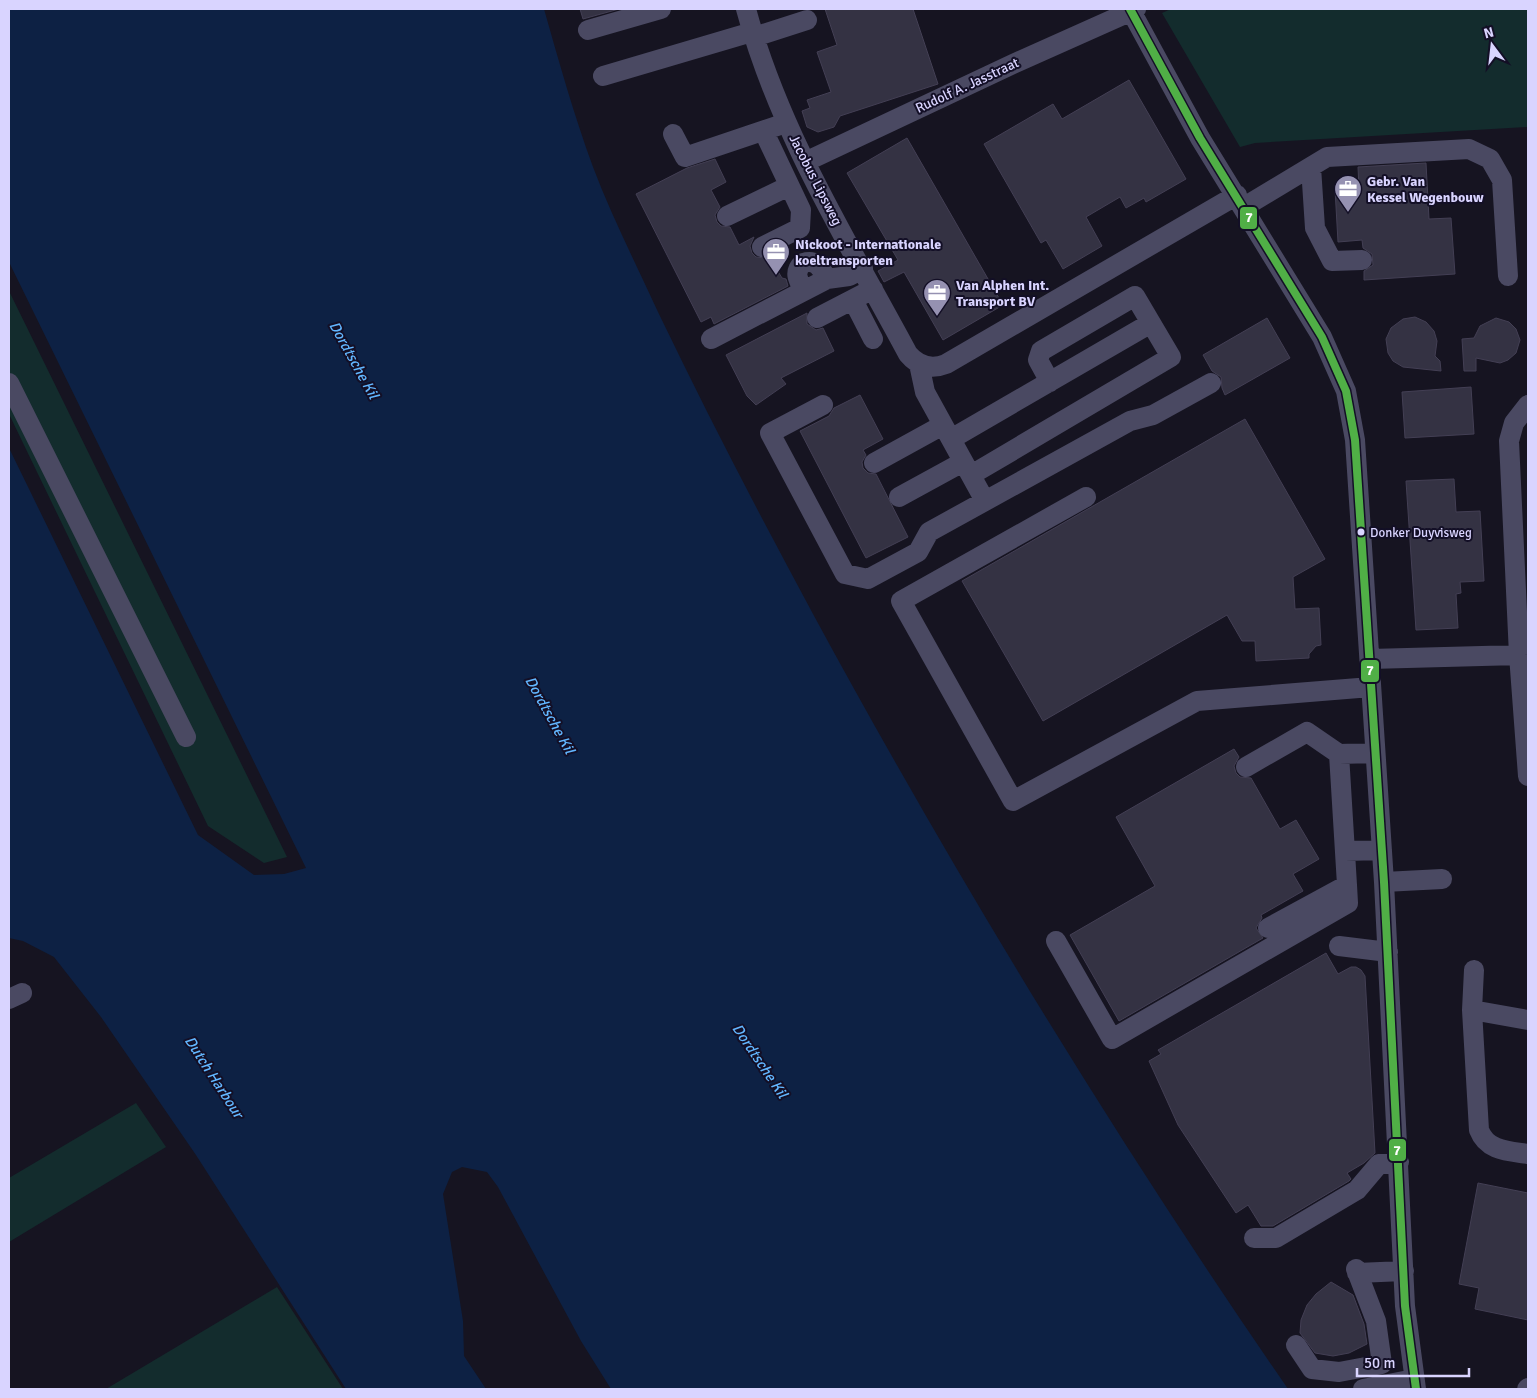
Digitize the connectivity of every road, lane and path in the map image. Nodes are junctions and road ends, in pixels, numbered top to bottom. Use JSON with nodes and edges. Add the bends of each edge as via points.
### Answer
{"nodes":[{"id":1,"x":661,"y":9,"type":"edge"},
{"id":2,"x":746,"y":9,"type":"edge"},
{"id":3,"x":1132,"y":10,"type":"edge"},
{"id":4,"x":807,"y":20,"type":"dead end"},
{"id":5,"x":588,"y":30,"type":"dead end"},
{"id":6,"x":753,"y":35,"type":"junction"},
{"id":7,"x":603,"y":76,"type":"dead end"},
{"id":8,"x":788,"y":121,"type":"junction"},
{"id":9,"x":764,"y":132,"type":"junction"},
{"id":10,"x":673,"y":134,"type":"dead end"},
{"id":11,"x":805,"y":162,"type":"junction"},
{"id":12,"x":1311,"y":167,"type":"junction"},
{"id":13,"x":789,"y":186,"type":"junction"},
{"id":14,"x":1240,"y":202,"type":"junction"},
{"id":15,"x":727,"y":216,"type":"dead end"},
{"id":16,"x":762,"y":247,"type":"dead end"},
{"id":17,"x":1362,"y":260,"type":"dead end"},
{"id":18,"x":863,"y":270,"type":"junction"},
{"id":19,"x":1508,"y":276,"type":"dead end"},
{"id":20,"x":873,"y":289,"type":"junction"},
{"id":21,"x":852,"y":300,"type":"junction"},
{"id":22,"x":817,"y":318,"type":"dead end"},
{"id":23,"x":1151,"y":323,"type":"junction"},
{"id":24,"x":711,"y":339,"type":"dead end"},
{"id":25,"x":873,"y":339,"type":"dead end"},
{"id":26,"x":919,"y":364,"type":"junction"},
{"id":27,"x":1050,"y":382,"type":"junction"},
{"id":28,"x":9,"y":383,"type":"edge"},
{"id":29,"x":1211,"y":383,"type":"dead end"},
{"id":30,"x":823,"y":405,"type":"dead end"},
{"id":31,"x":1528,"y":405,"type":"edge"},
{"id":32,"x":947,"y":432,"type":"junction"},
{"id":33,"x":874,"y":463,"type":"dead end"},
{"id":34,"x":967,"y":468,"type":"junction"},
{"id":35,"x":899,"y":497,"type":"dead end"},
{"id":36,"x":1086,"y":497,"type":"dead end"},
{"id":37,"x":985,"y":501,"type":"junction"},
{"id":38,"x":1519,"y":655,"type":"junction"},
{"id":39,"x":1370,"y":660,"type":"junction"},
{"id":40,"x":1371,"y":688,"type":"junction"},
{"id":41,"x":186,"y":737,"type":"dead end"},
{"id":42,"x":1375,"y":753,"type":"junction"},
{"id":43,"x":1339,"y":754,"type":"junction"},
{"id":44,"x":1246,"y":767,"type":"dead end"},
{"id":45,"x":1528,"y":776,"type":"edge"},
{"id":46,"x":1382,"y":850,"type":"junction"},
{"id":47,"x":1345,"y":851,"type":"junction"},
{"id":48,"x":1442,"y":879,"type":"dead end"},
{"id":49,"x":1384,"y":882,"type":"junction"},
{"id":50,"x":1347,"y":885,"type":"junction"},
{"id":51,"x":1268,"y":928,"type":"dead end"},
{"id":52,"x":1056,"y":941,"type":"dead end"},
{"id":53,"x":1339,"y":946,"type":"dead end"},
{"id":54,"x":1388,"y":952,"type":"junction"},
{"id":55,"x":1474,"y":970,"type":"dead end"},
{"id":56,"x":1472,"y":1010,"type":"junction"},
{"id":57,"x":1528,"y":1020,"type":"edge"},
{"id":58,"x":1528,"y":1154,"type":"edge"},
{"id":59,"x":1399,"y":1162,"type":"junction"},
{"id":60,"x":1254,"y":1238,"type":"dead end"},
{"id":61,"x":1404,"y":1270,"type":"junction"},
{"id":62,"x":1296,"y":1345,"type":"dead end"},
{"id":63,"x":1339,"y":1372,"type":"junction"},
{"id":64,"x":1415,"y":1384,"type":"edge"},
{"id":65,"x":1361,"y":1389,"type":"edge"}],
"edges":[{"from":1,"to":5,"type":"street"},
{"from":2,"to":6,"type":"street","name":"Jacobus Lipsweg"},
{"from":3,"to":11,"type":"street","name":"Rudolf A. Jasstraat"},
{"from":3,"to":14,"type":"street","via":[[1200,138]]},
{"from":4,"to":6,"type":"street"},
{"from":6,"to":7,"type":"street"},
{"from":6,"to":8,"type":"street","name":"Jacobus Lipsweg"},
{"from":8,"to":9,"type":"street"},
{"from":8,"to":11,"type":"street","name":"Jacobus Lipsweg"},
{"from":9,"to":10,"type":"street","via":[[685,157]]},
{"from":9,"to":13,"type":"street"},
{"from":11,"to":18,"type":"street","name":"Jacobus Lipsweg"},
{"from":12,"to":14,"type":"street"},
{"from":12,"to":17,"type":"street","via":[[1315,228],[1332,261]]},
{"from":12,"to":19,"type":"street","via":[[1327,157],[1462,148],[1484,155],[1495,165],[1502,180]]},
{"from":13,"to":15,"type":"street"},
{"from":13,"to":16,"type":"street","via":[[801,210],[800,228]]},
{"from":14,"to":26,"type":"street","via":[[946,364],[932,367]]},
{"from":14,"to":39,"type":"street","via":[[1322,337],[1346,390],[1355,440]]},
{"from":18,"to":20,"type":"street","name":"Jacobus Lipsweg"},
{"from":18,"to":24,"type":"street","via":[[827,279],[817,264],[803,263],[797,275],[804,291]]},
{"from":20,"to":21,"type":"street"},
{"from":20,"to":26,"type":"street","name":"Jacobus Lipsweg","via":[[908,354]]},
{"from":21,"to":22,"type":"street"},
{"from":21,"to":25,"type":"street"},
{"from":23,"to":27,"type":"street"},
{"from":23,"to":27,"type":"street","via":[[1135,296],[1040,351],[1038,360]]},
{"from":23,"to":34,"type":"street","via":[[1172,358]]},
{"from":26,"to":32,"type":"street","via":[[925,392]]},
{"from":27,"to":32,"type":"street"},
{"from":28,"to":41,"type":"street"},
{"from":29,"to":37,"type":"street","via":[[1153,415],[1130,421]]},
{"from":30,"to":37,"type":"street","via":[[770,433],[845,574],[868,579],[918,552],[929,532]]},
{"from":31,"to":38,"type":"street","via":[[1514,423],[1509,441]]},
{"from":32,"to":33,"type":"street"},
{"from":32,"to":34,"type":"street"},
{"from":34,"to":35,"type":"street"},
{"from":34,"to":37,"type":"street"},
{"from":36,"to":40,"type":"street","via":[[901,601],[1014,802],[1197,701]]},
{"from":38,"to":39,"type":"street"},
{"from":38,"to":45,"type":"street"},
{"from":39,"to":40,"type":"street"},
{"from":40,"to":42,"type":"street"},
{"from":42,"to":43,"type":"street"},
{"from":42,"to":46,"type":"street"},
{"from":43,"to":44,"type":"street","via":[[1307,732]]},
{"from":43,"to":47,"type":"street"},
{"from":46,"to":47,"type":"street"},
{"from":46,"to":49,"type":"street"},
{"from":47,"to":50,"type":"street"},
{"from":48,"to":49,"type":"street"},
{"from":49,"to":54,"type":"street"},
{"from":50,"to":51,"type":"street"},
{"from":50,"to":52,"type":"street","via":[[1348,903],[1112,1039]]},
{"from":53,"to":54,"type":"street"},
{"from":54,"to":59,"type":"street"},
{"from":55,"to":56,"type":"street"},
{"from":56,"to":57,"type":"street"},
{"from":56,"to":58,"type":"street","via":[[1481,1136],[1495,1148]]},
{"from":59,"to":60,"type":"street","via":[[1379,1164],[1357,1190],[1276,1238]]},
{"from":59,"to":61,"type":"street"},
{"from":61,"to":63,"type":"street","via":[[1356,1271],[1376,1321],[1382,1364]]},
{"from":61,"to":64,"type":"street"},
{"from":62,"to":63,"type":"street","via":[[1312,1369]]},
{"from":63,"to":65,"type":"street"},
{"from":64,"to":65,"type":"street"}]}
